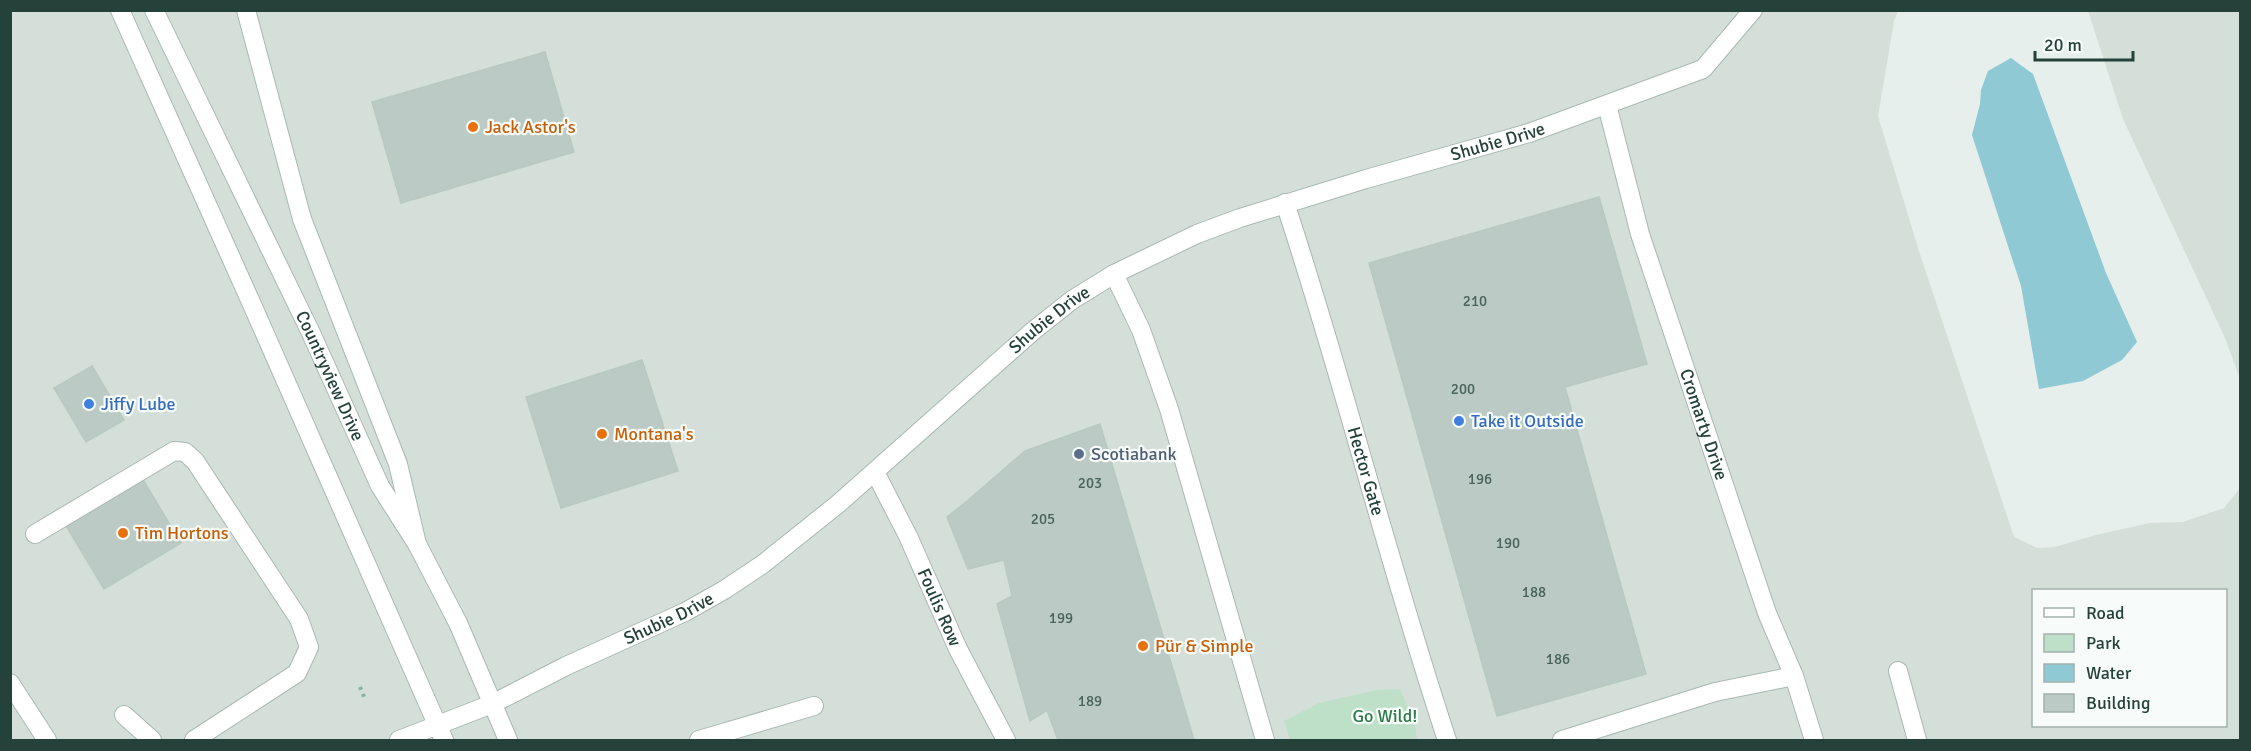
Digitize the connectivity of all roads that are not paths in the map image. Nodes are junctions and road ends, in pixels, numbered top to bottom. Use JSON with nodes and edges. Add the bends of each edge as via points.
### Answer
{"nodes":[{"id":1,"x":120,"y":10,"type":"edge"},
{"id":2,"x":154,"y":10,"type":"edge"},
{"id":3,"x":246,"y":10,"type":"edge"},
{"id":4,"x":1753,"y":10,"type":"edge"},
{"id":5,"x":1607,"y":105,"type":"junction"},
{"id":6,"x":1285,"y":203,"type":"junction"},
{"id":7,"x":1114,"y":274,"type":"junction"},
{"id":8,"x":875,"y":472,"type":"junction"},
{"id":9,"x":35,"y":534,"type":"dead end"},
{"id":10,"x":417,"y":544,"type":"junction"},
{"id":11,"x":1898,"y":671,"type":"dead end"},
{"id":12,"x":1794,"y":676,"type":"junction"},
{"id":13,"x":10,"y":683,"type":"edge"},
{"id":14,"x":492,"y":704,"type":"junction"},
{"id":15,"x":814,"y":706,"type":"dead end"},
{"id":16,"x":124,"y":715,"type":"dead end"},
{"id":17,"x":441,"y":733,"type":"edge"},
{"id":18,"x":47,"y":741,"type":"edge"},
{"id":19,"x":152,"y":741,"type":"edge"},
{"id":20,"x":195,"y":741,"type":"edge"},
{"id":21,"x":399,"y":741,"type":"edge"},
{"id":22,"x":508,"y":741,"type":"edge"},
{"id":23,"x":699,"y":741,"type":"edge"},
{"id":24,"x":1006,"y":741,"type":"edge"},
{"id":25,"x":1265,"y":741,"type":"edge"},
{"id":26,"x":1447,"y":741,"type":"edge"},
{"id":27,"x":1562,"y":741,"type":"edge"},
{"id":28,"x":1814,"y":741,"type":"edge"},
{"id":29,"x":1917,"y":741,"type":"edge"}],
"edges":[{"from":1,"to":17,"type":"street"},
{"from":2,"to":10,"type":"street","name":"Countryview Drive","via":[[311,333],[380,486]]},
{"from":3,"to":10,"type":"street","via":[[303,219],[398,464]]},
{"from":4,"to":5,"type":"street","name":"Shubie Drive","via":[[1703,69]]},
{"from":5,"to":6,"type":"street","name":"Shubie Drive","via":[[1529,133]]},
{"from":5,"to":12,"type":"street","name":"Cromarty Drive","via":[[1640,234],[1767,613]]},
{"from":6,"to":7,"type":"street","name":"Shubie Drive","via":[[1197,234]]},
{"from":6,"to":26,"type":"street","name":"Hector Gate"},
{"from":7,"to":8,"type":"street","name":"Shubie Drive","via":[[1033,331]]},
{"from":7,"to":25,"type":"street","via":[[1141,330],[1169,410]]},
{"from":8,"to":14,"type":"street","name":"Shubie Drive","via":[[763,564],[724,590]]},
{"from":8,"to":24,"type":"street","name":"Foulis Row"},
{"from":9,"to":20,"type":"street","via":[[174,452],[185,452],[195,461],[299,620],[309,647],[297,673]]},
{"from":10,"to":14,"type":"street","name":"Countryview Drive","via":[[458,623]]},
{"from":11,"to":29,"type":"street"},
{"from":12,"to":27,"type":"street","via":[[1715,692]]},
{"from":12,"to":28,"type":"street","name":"Cromarty Drive"},
{"from":13,"to":18,"type":"street"},
{"from":14,"to":17,"type":"street","name":"Shubie Drive"},
{"from":14,"to":22,"type":"street","name":"Countryview Drive"},
{"from":15,"to":23,"type":"street"},
{"from":16,"to":19,"type":"street"},
{"from":17,"to":21,"type":"street","name":"Shubie Drive"}]}
